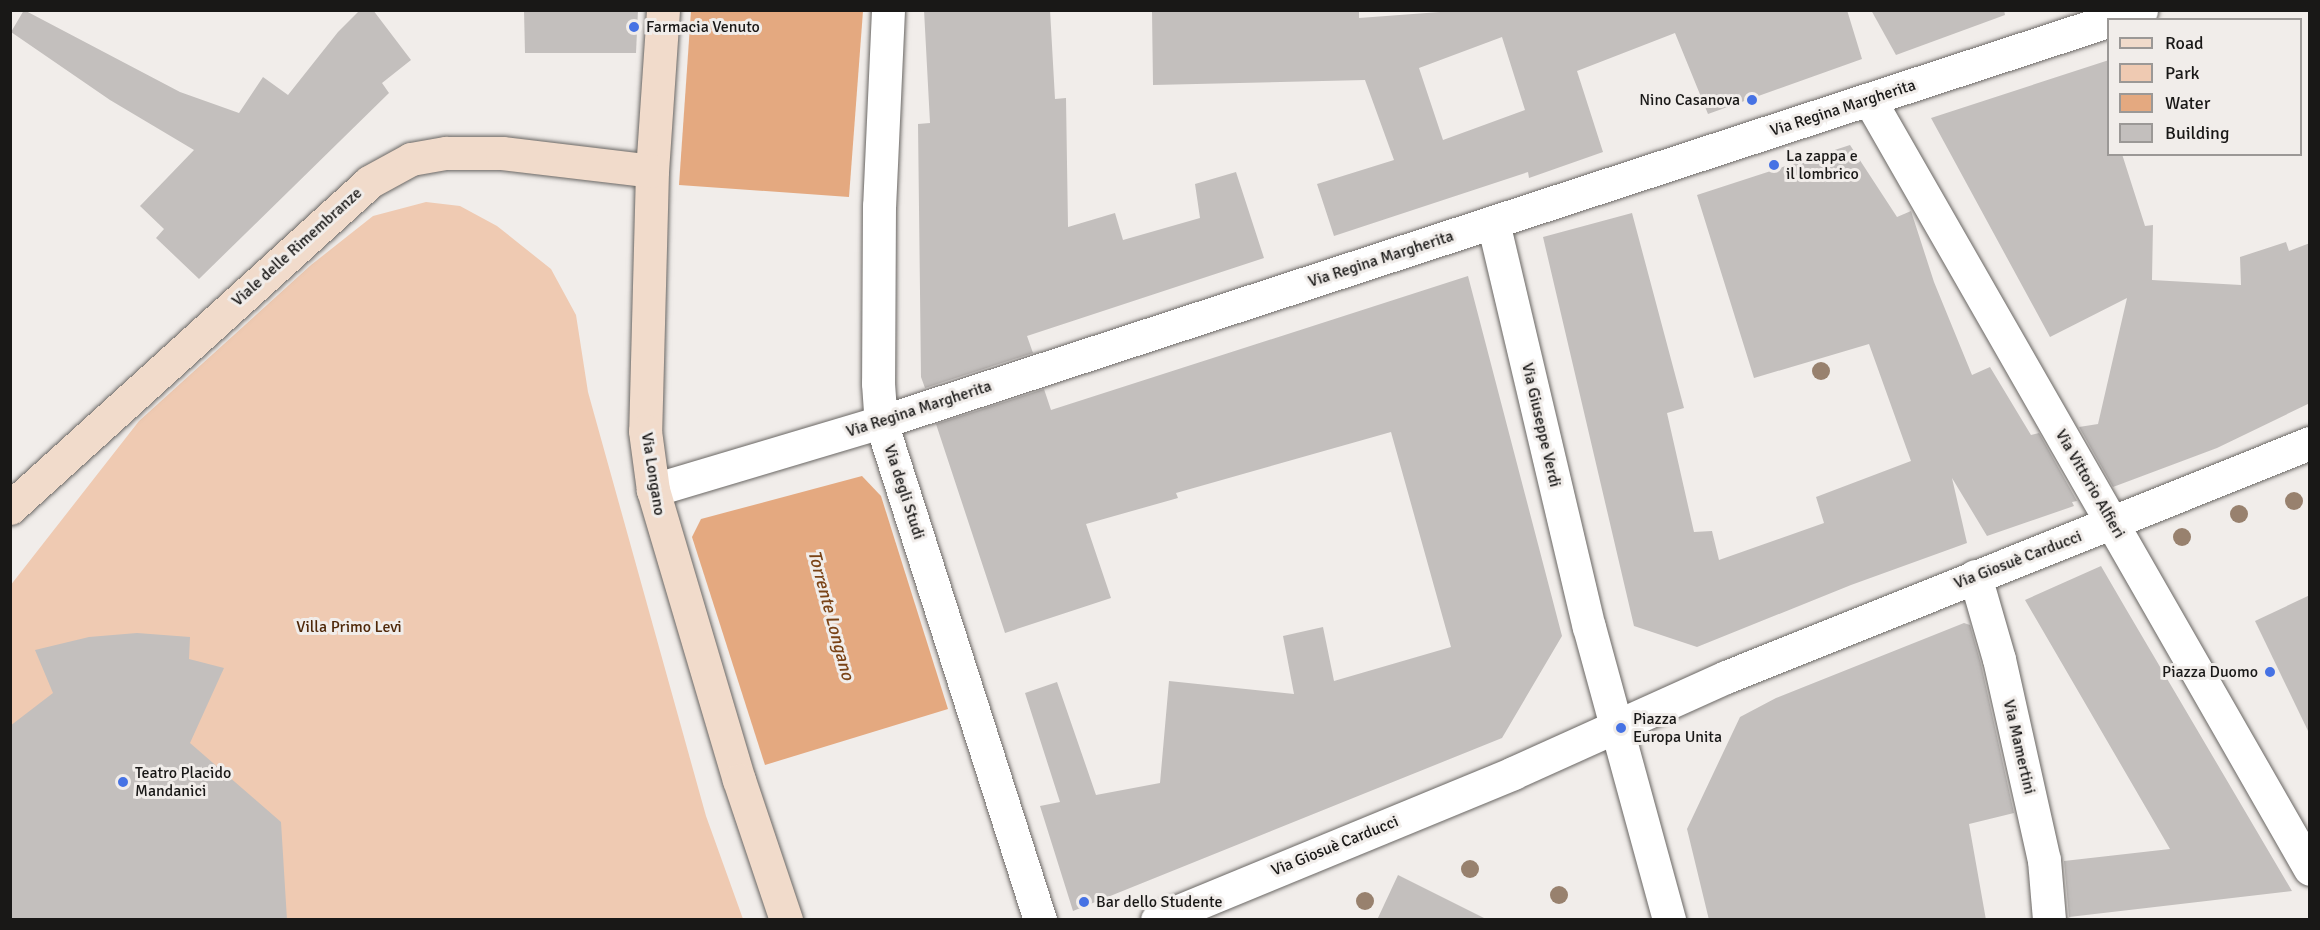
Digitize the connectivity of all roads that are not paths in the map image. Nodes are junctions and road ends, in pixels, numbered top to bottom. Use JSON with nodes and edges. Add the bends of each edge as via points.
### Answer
{"nodes":[{"id":1,"x":663,"y":10,"type":"edge"},
{"id":2,"x":888,"y":10,"type":"edge"},
{"id":3,"x":2141,"y":10,"type":"edge"},
{"id":4,"x":2119,"y":18,"type":"edge"},
{"id":5,"x":2107,"y":22,"type":"edge"},
{"id":6,"x":1869,"y":99,"type":"junction"},
{"id":7,"x":652,"y":171,"type":"junction"},
{"id":8,"x":1493,"y":222,"type":"junction"},
{"id":9,"x":881,"y":422,"type":"junction"},
{"id":10,"x":2310,"y":443,"type":"edge"},
{"id":11,"x":652,"y":490,"type":"junction"},
{"id":12,"x":10,"y":508,"type":"edge"},
{"id":13,"x":2113,"y":523,"type":"junction"},
{"id":14,"x":1976,"y":576,"type":"junction"},
{"id":15,"x":1617,"y":726,"type":"junction"},
{"id":16,"x":2310,"y":869,"type":"edge"},
{"id":17,"x":786,"y":920,"type":"edge"},
{"id":18,"x":1040,"y":920,"type":"edge"},
{"id":19,"x":1157,"y":920,"type":"edge"},
{"id":20,"x":1669,"y":920,"type":"edge"},
{"id":21,"x":2049,"y":920,"type":"edge"}],
"edges":[{"from":1,"to":7,"type":"street","name":"Via Longano"},
{"from":2,"to":9,"type":"street","name":"Via degli Studi","via":[[879,206]]},
{"from":3,"to":4,"type":"street"},
{"from":5,"to":6,"type":"street","name":"Via Regina Margherita"},
{"from":6,"to":8,"type":"street","name":"Via Regina Margherita"},
{"from":6,"to":13,"type":"street","name":"Via Vittorio Alfieri"},
{"from":7,"to":11,"type":"street","name":"Via Longano","via":[[645,431]]},
{"from":7,"to":12,"type":"street","name":"Viale delle Rimembranze","via":[[502,153],[446,153],[411,159],[361,189]]},
{"from":8,"to":9,"type":"street","name":"Via Regina Margherita"},
{"from":8,"to":15,"type":"street","name":"Via Giuseppe Verdi","via":[[1589,627]]},
{"from":9,"to":11,"type":"street","name":"Via Regina Margherita"},
{"from":9,"to":18,"type":"street","name":"Via degli Studi"},
{"from":10,"to":13,"type":"street","name":"Via Giosuè Carducci"},
{"from":11,"to":17,"type":"street","name":"Via Longano","via":[[739,780]]},
{"from":13,"to":14,"type":"street","name":"Via Giosuè Carducci"},
{"from":13,"to":16,"type":"street","name":"Via Vittorio Alfieri"},
{"from":14,"to":15,"type":"street","name":"Via Giosuè Carducci","via":[[1726,677]]},
{"from":14,"to":21,"type":"street","name":"Via Mamertini","via":[[2042,849]]},
{"from":15,"to":19,"type":"street","name":"Via Giosuè Carducci"},
{"from":15,"to":20,"type":"street"}]}
